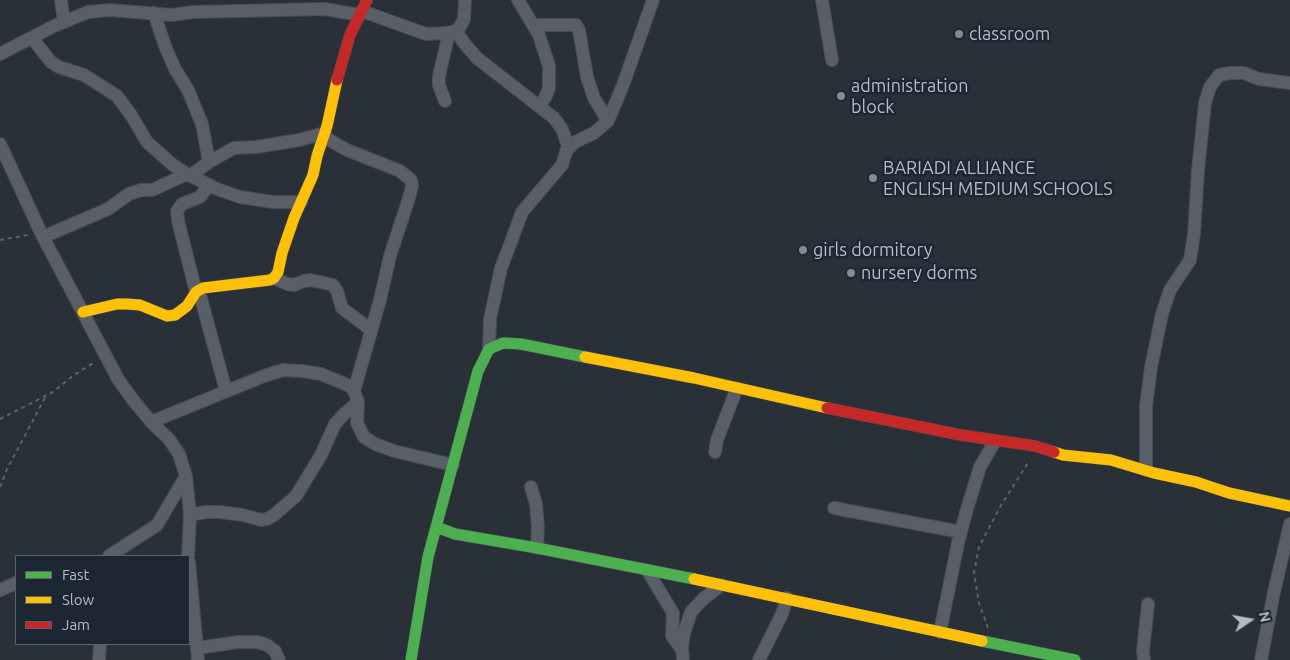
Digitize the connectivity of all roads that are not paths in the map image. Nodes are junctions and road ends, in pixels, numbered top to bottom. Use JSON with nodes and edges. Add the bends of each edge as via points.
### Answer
{"nodes":[{"id":1,"x":61,"y":0,"type":"edge"},
{"id":2,"x":465,"y":0,"type":"edge"},
{"id":3,"x":518,"y":0,"type":"edge"},
{"id":4,"x":653,"y":0,"type":"edge"},
{"id":5,"x":822,"y":0,"type":"edge"},
{"id":6,"x":363,"y":9,"type":"edge"},
{"id":7,"x":154,"y":13,"type":"junction"},
{"id":8,"x":64,"y":22,"type":"junction"},
{"id":9,"x":534,"y":26,"type":"junction"},
{"id":10,"x":453,"y":32,"type":"junction"},
{"id":11,"x":32,"y":38,"type":"junction"},
{"id":12,"x":0,"y":54,"type":"edge"},
{"id":13,"x":832,"y":60,"type":"dead end"},
{"id":14,"x":1290,"y":83,"type":"edge"},
{"id":15,"x":445,"y":101,"type":"dead end"},
{"id":16,"x":539,"y":105,"type":"junction"},
{"id":17,"x":608,"y":121,"type":"junction"},
{"id":18,"x":324,"y":135,"type":"junction"},
{"id":19,"x":0,"y":144,"type":"edge"},
{"id":20,"x":566,"y":151,"type":"junction"},
{"id":21,"x":209,"y":162,"type":"junction"},
{"id":22,"x":189,"y":175,"type":"junction"},
{"id":23,"x":209,"y":185,"type":"junction"},
{"id":24,"x":301,"y":202,"type":"junction"},
{"id":25,"x":41,"y":234,"type":"junction"},
{"id":26,"x":274,"y":278,"type":"junction"},
{"id":27,"x":197,"y":292,"type":"junction"},
{"id":28,"x":82,"y":312,"type":"junction"},
{"id":29,"x":371,"y":330,"type":"junction"},
{"id":30,"x":489,"y":350,"type":"junction"},
{"id":31,"x":737,"y":388,"type":"junction"},
{"id":32,"x":226,"y":391,"type":"junction"},
{"id":33,"x":356,"y":397,"type":"junction"},
{"id":34,"x":151,"y":422,"type":"junction"},
{"id":35,"x":995,"y":441,"type":"junction"},
{"id":36,"x":715,"y":452,"type":"dead end"},
{"id":37,"x":453,"y":465,"type":"junction"},
{"id":38,"x":1146,"y":470,"type":"junction"},
{"id":39,"x":186,"y":476,"type":"junction"},
{"id":40,"x":531,"y":487,"type":"dead end"},
{"id":41,"x":1289,"y":502,"type":"edge"},
{"id":42,"x":834,"y":508,"type":"dead end"},
{"id":43,"x":190,"y":515,"type":"junction"},
{"id":44,"x":1290,"y":524,"type":"edge"},
{"id":45,"x":436,"y":527,"type":"junction"},
{"id":46,"x":961,"y":532,"type":"junction"},
{"id":47,"x":537,"y":548,"type":"junction"},
{"id":48,"x":110,"y":555,"type":"edge"},
{"id":49,"x":188,"y":555,"type":"edge"},
{"id":50,"x":647,"y":570,"type":"junction"},
{"id":51,"x":190,"y":572,"type":"edge"},
{"id":52,"x":15,"y":583,"type":"edge"},
{"id":53,"x":721,"y":585,"type":"junction"},
{"id":54,"x":0,"y":590,"type":"edge"},
{"id":55,"x":787,"y":598,"type":"junction"},
{"id":56,"x":1148,"y":604,"type":"dead end"},
{"id":57,"x":940,"y":632,"type":"junction"},
{"id":58,"x":100,"y":645,"type":"edge"},
{"id":59,"x":198,"y":654,"type":"edge"},
{"id":60,"x":1013,"y":654,"type":"edge"},
{"id":61,"x":683,"y":655,"type":"edge"},
{"id":62,"x":99,"y":660,"type":"edge"},
{"id":63,"x":279,"y":660,"type":"edge"},
{"id":64,"x":411,"y":660,"type":"edge"},
{"id":65,"x":759,"y":660,"type":"edge"},
{"id":66,"x":1075,"y":660,"type":"edge"},
{"id":67,"x":1144,"y":660,"type":"edge"},
{"id":68,"x":1261,"y":660,"type":"edge"}],
"edges":[{"from":1,"to":8,"type":"street"},
{"from":2,"to":10,"type":"street","via":[[462,25]]},
{"from":3,"to":9,"type":"street"},
{"from":4,"to":17,"type":"street"},
{"from":5,"to":13,"type":"street"},
{"from":6,"to":7,"type":"street"},
{"from":6,"to":10,"type":"street","via":[[426,34]]},
{"from":6,"to":18,"type":"street","via":[[350,35]]},
{"from":7,"to":8,"type":"street","via":[[103,10]]},
{"from":7,"to":21,"type":"street","via":[[165,46],[202,124]]},
{"from":8,"to":11,"type":"street"},
{"from":9,"to":16,"type":"street","via":[[544,49],[550,79],[550,88]]},
{"from":9,"to":17,"type":"street","via":[[576,26],[587,78]]},
{"from":10,"to":15,"type":"street","via":[[438,76]]},
{"from":10,"to":16,"type":"street","via":[[493,72]]},
{"from":11,"to":12,"type":"street"},
{"from":11,"to":22,"type":"street","via":[[59,67],[84,75],[117,96],[146,142]]},
{"from":14,"to":38,"type":"street","via":[[1230,73],[1219,75],[1210,86],[1205,103],[1190,260],[1170,290],[1151,367],[1146,406]]},
{"from":16,"to":20,"type":"street","via":[[562,129],[568,146]]},
{"from":17,"to":20,"type":"street"},
{"from":18,"to":21,"type":"street","via":[[234,148]]},
{"from":18,"to":24,"type":"street","via":[[313,175]]},
{"from":18,"to":29,"type":"street","via":[[347,150],[400,171],[411,180],[409,198]]},
{"from":19,"to":25,"type":"street"},
{"from":20,"to":30,"type":"street","via":[[562,165],[522,212],[501,268],[490,319]]},
{"from":21,"to":22,"type":"street"},
{"from":22,"to":23,"type":"street"},
{"from":22,"to":25,"type":"street","via":[[152,190],[129,194],[108,209]]},
{"from":23,"to":24,"type":"street","via":[[240,197]]},
{"from":23,"to":27,"type":"street","via":[[200,197],[182,204],[177,211]]},
{"from":24,"to":26,"type":"street"},
{"from":25,"to":28,"type":"street"},
{"from":26,"to":27,"type":"street","via":[[203,288]]},
{"from":26,"to":29,"type":"street","via":[[294,285],[311,280],[333,286],[342,308]]},
{"from":27,"to":28,"type":"street","via":[[175,315],[167,316],[127,304]]},
{"from":27,"to":32,"type":"street"},
{"from":28,"to":34,"type":"street","via":[[118,379]]},
{"from":29,"to":33,"type":"street"},
{"from":30,"to":31,"type":"street","via":[[503,343],[521,344]]},
{"from":30,"to":37,"type":"street","via":[[478,371]]},
{"from":31,"to":35,"type":"street"},
{"from":31,"to":36,"type":"street"},
{"from":32,"to":33,"type":"street","via":[[283,370],[321,374],[350,386]]},
{"from":32,"to":34,"type":"street"},
{"from":33,"to":37,"type":"street","via":[[357,423],[364,437],[394,451]]},
{"from":33,"to":43,"type":"street","via":[[335,424],[296,496],[274,515],[260,520],[220,512]]},
{"from":34,"to":39,"type":"street","via":[[179,454]]},
{"from":35,"to":38,"type":"street","via":[[1036,446],[1063,455],[1111,460]]},
{"from":35,"to":46,"type":"street","via":[[978,472]]},
{"from":37,"to":45,"type":"street"},
{"from":38,"to":41,"type":"street","via":[[1229,493]]},
{"from":39,"to":43,"type":"street"},
{"from":39,"to":48,"type":"street","via":[[157,525]]},
{"from":40,"to":47,"type":"street","via":[[536,504]]},
{"from":42,"to":46,"type":"street"},
{"from":43,"to":49,"type":"street"},
{"from":44,"to":68,"type":"street"},
{"from":45,"to":47,"type":"street","via":[[455,534]]},
{"from":45,"to":64,"type":"street"},
{"from":46,"to":57,"type":"street"},
{"from":47,"to":50,"type":"street"},
{"from":50,"to":53,"type":"street"},
{"from":50,"to":61,"type":"street","via":[[673,614],[672,636]]},
{"from":51,"to":59,"type":"street"},
{"from":52,"to":54,"type":"street"},
{"from":53,"to":55,"type":"street"},
{"from":53,"to":61,"type":"street","via":[[691,612],[684,633]]},
{"from":55,"to":57,"type":"street"},
{"from":55,"to":65,"type":"street"},
{"from":56,"to":67,"type":"street"},
{"from":57,"to":60,"type":"street","via":[[994,644]]},
{"from":58,"to":62,"type":"street"},
{"from":59,"to":63,"type":"street","via":[[238,642],[257,642],[275,651]]},
{"from":60,"to":66,"type":"street"}]}
